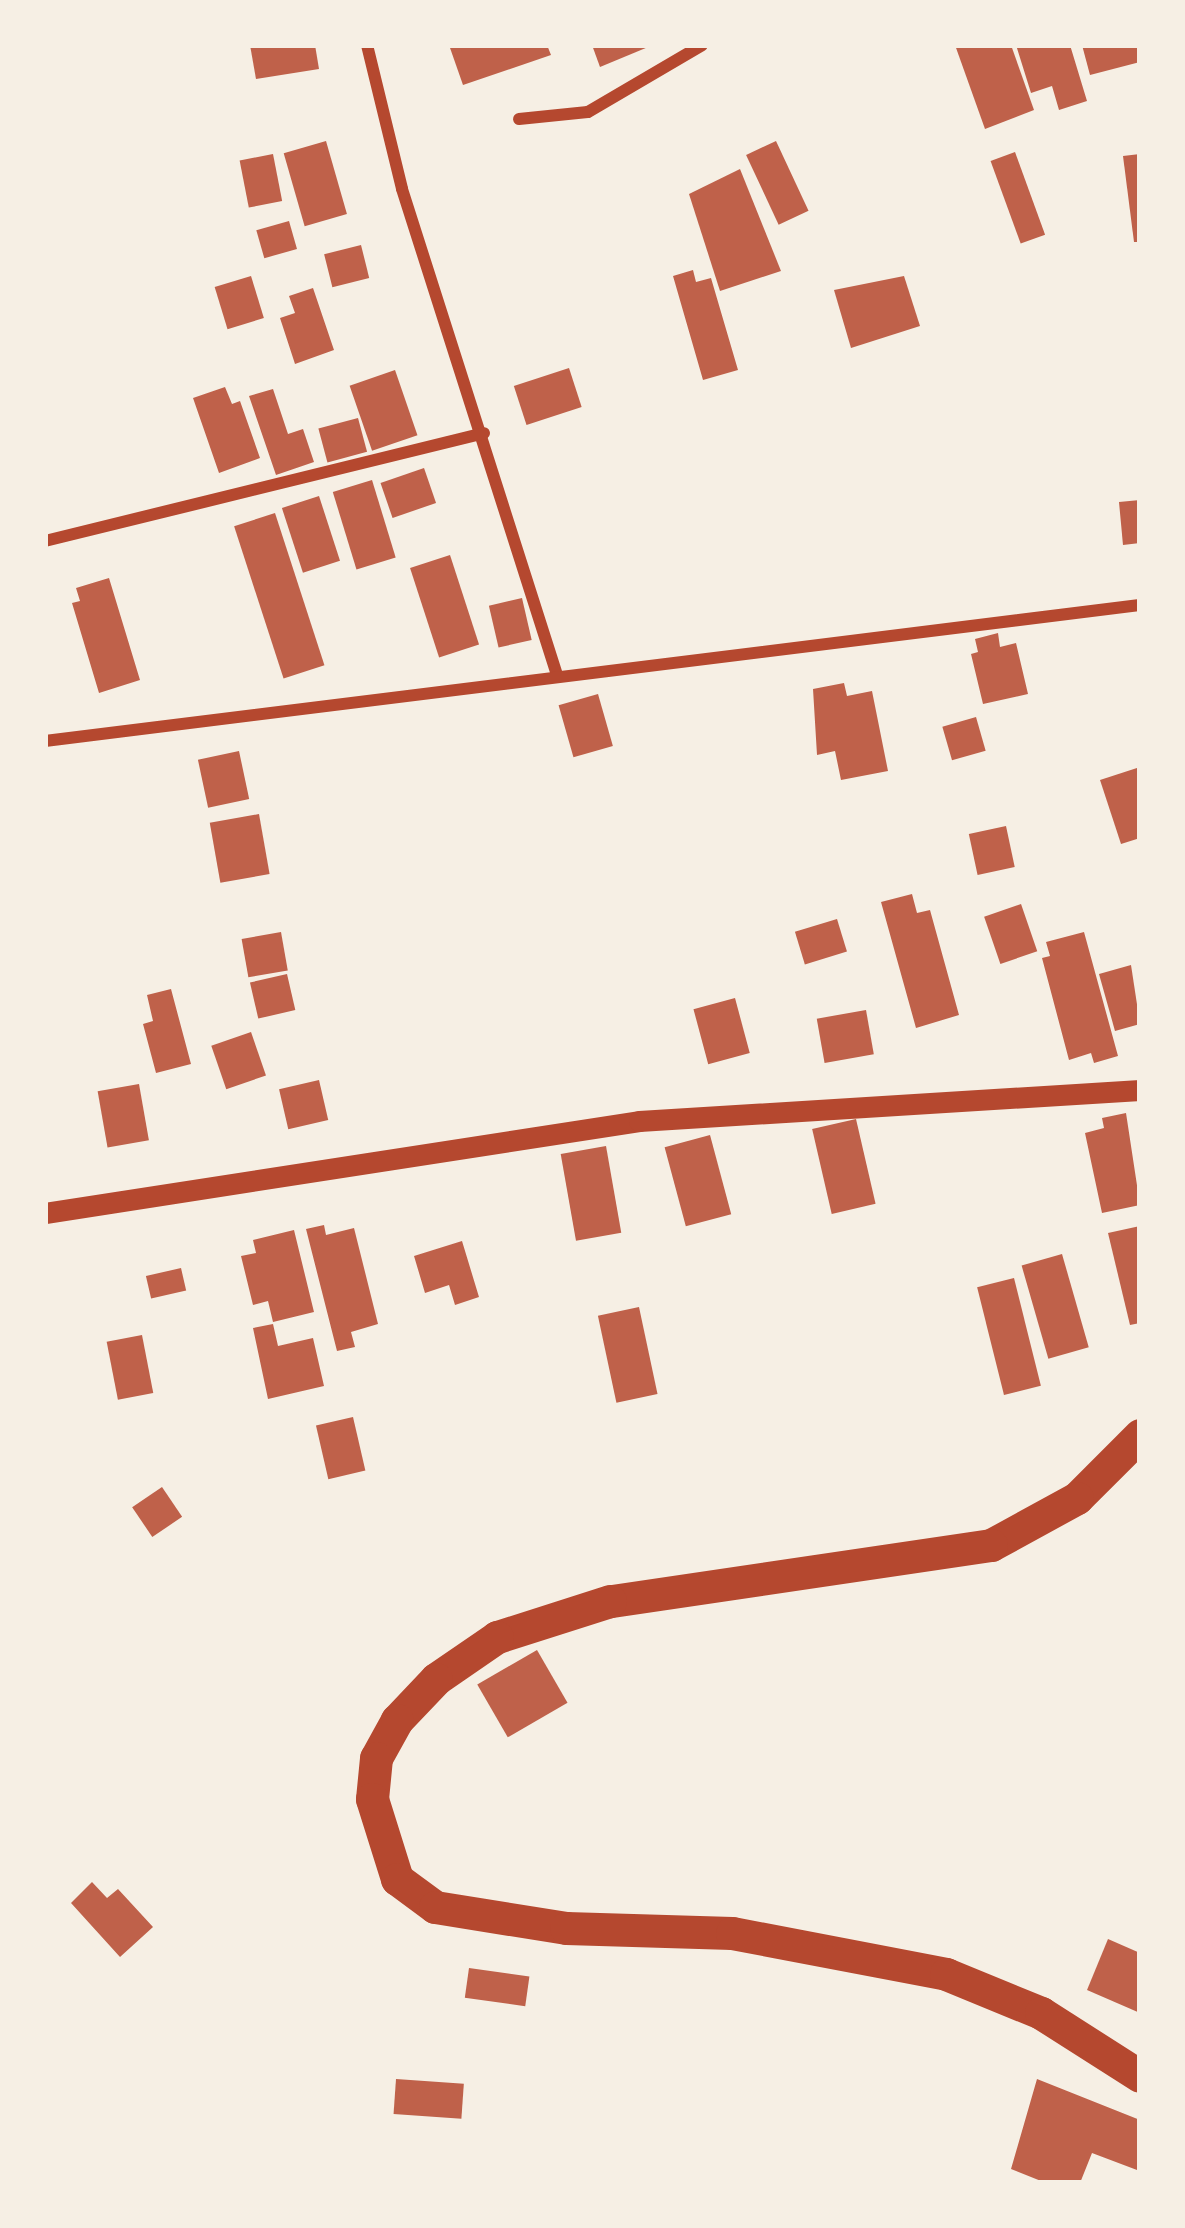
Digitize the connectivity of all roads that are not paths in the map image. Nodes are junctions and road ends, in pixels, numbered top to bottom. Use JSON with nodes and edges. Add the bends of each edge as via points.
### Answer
{"nodes":[{"id":1,"x":367,"y":45,"type":"edge"},
{"id":2,"x":702,"y":45,"type":"edge"},
{"id":3,"x":519,"y":119,"type":"dead end"},
{"id":4,"x":484,"y":433,"type":"junction"},
{"id":5,"x":45,"y":541,"type":"edge"},
{"id":6,"x":1140,"y":605,"type":"edge"},
{"id":7,"x":557,"y":675,"type":"junction"},
{"id":8,"x":45,"y":741,"type":"edge"},
{"id":9,"x":1140,"y":1090,"type":"edge"},
{"id":10,"x":45,"y":1214,"type":"edge"},
{"id":11,"x":1140,"y":1436,"type":"edge"},
{"id":12,"x":1140,"y":2076,"type":"edge"}],
"edges":[{"from":1,"to":4,"type":"street","via":[[402,189]]},
{"from":2,"to":3,"type":"street","via":[[588,112]]},
{"from":4,"to":5,"type":"street"},
{"from":4,"to":7,"type":"street"},
{"from":6,"to":7,"type":"street"},
{"from":7,"to":8,"type":"street"},
{"from":9,"to":10,"type":"street","via":[[639,1121]]},
{"from":11,"to":12,"type":"highway","via":[[1077,1498],[991,1545],[610,1600],[497,1637],[436,1678],[397,1720],[376,1758],[372,1799],[397,1879],[435,1907],[566,1928],[732,1933],[946,1974],[1041,2013]]}]}
